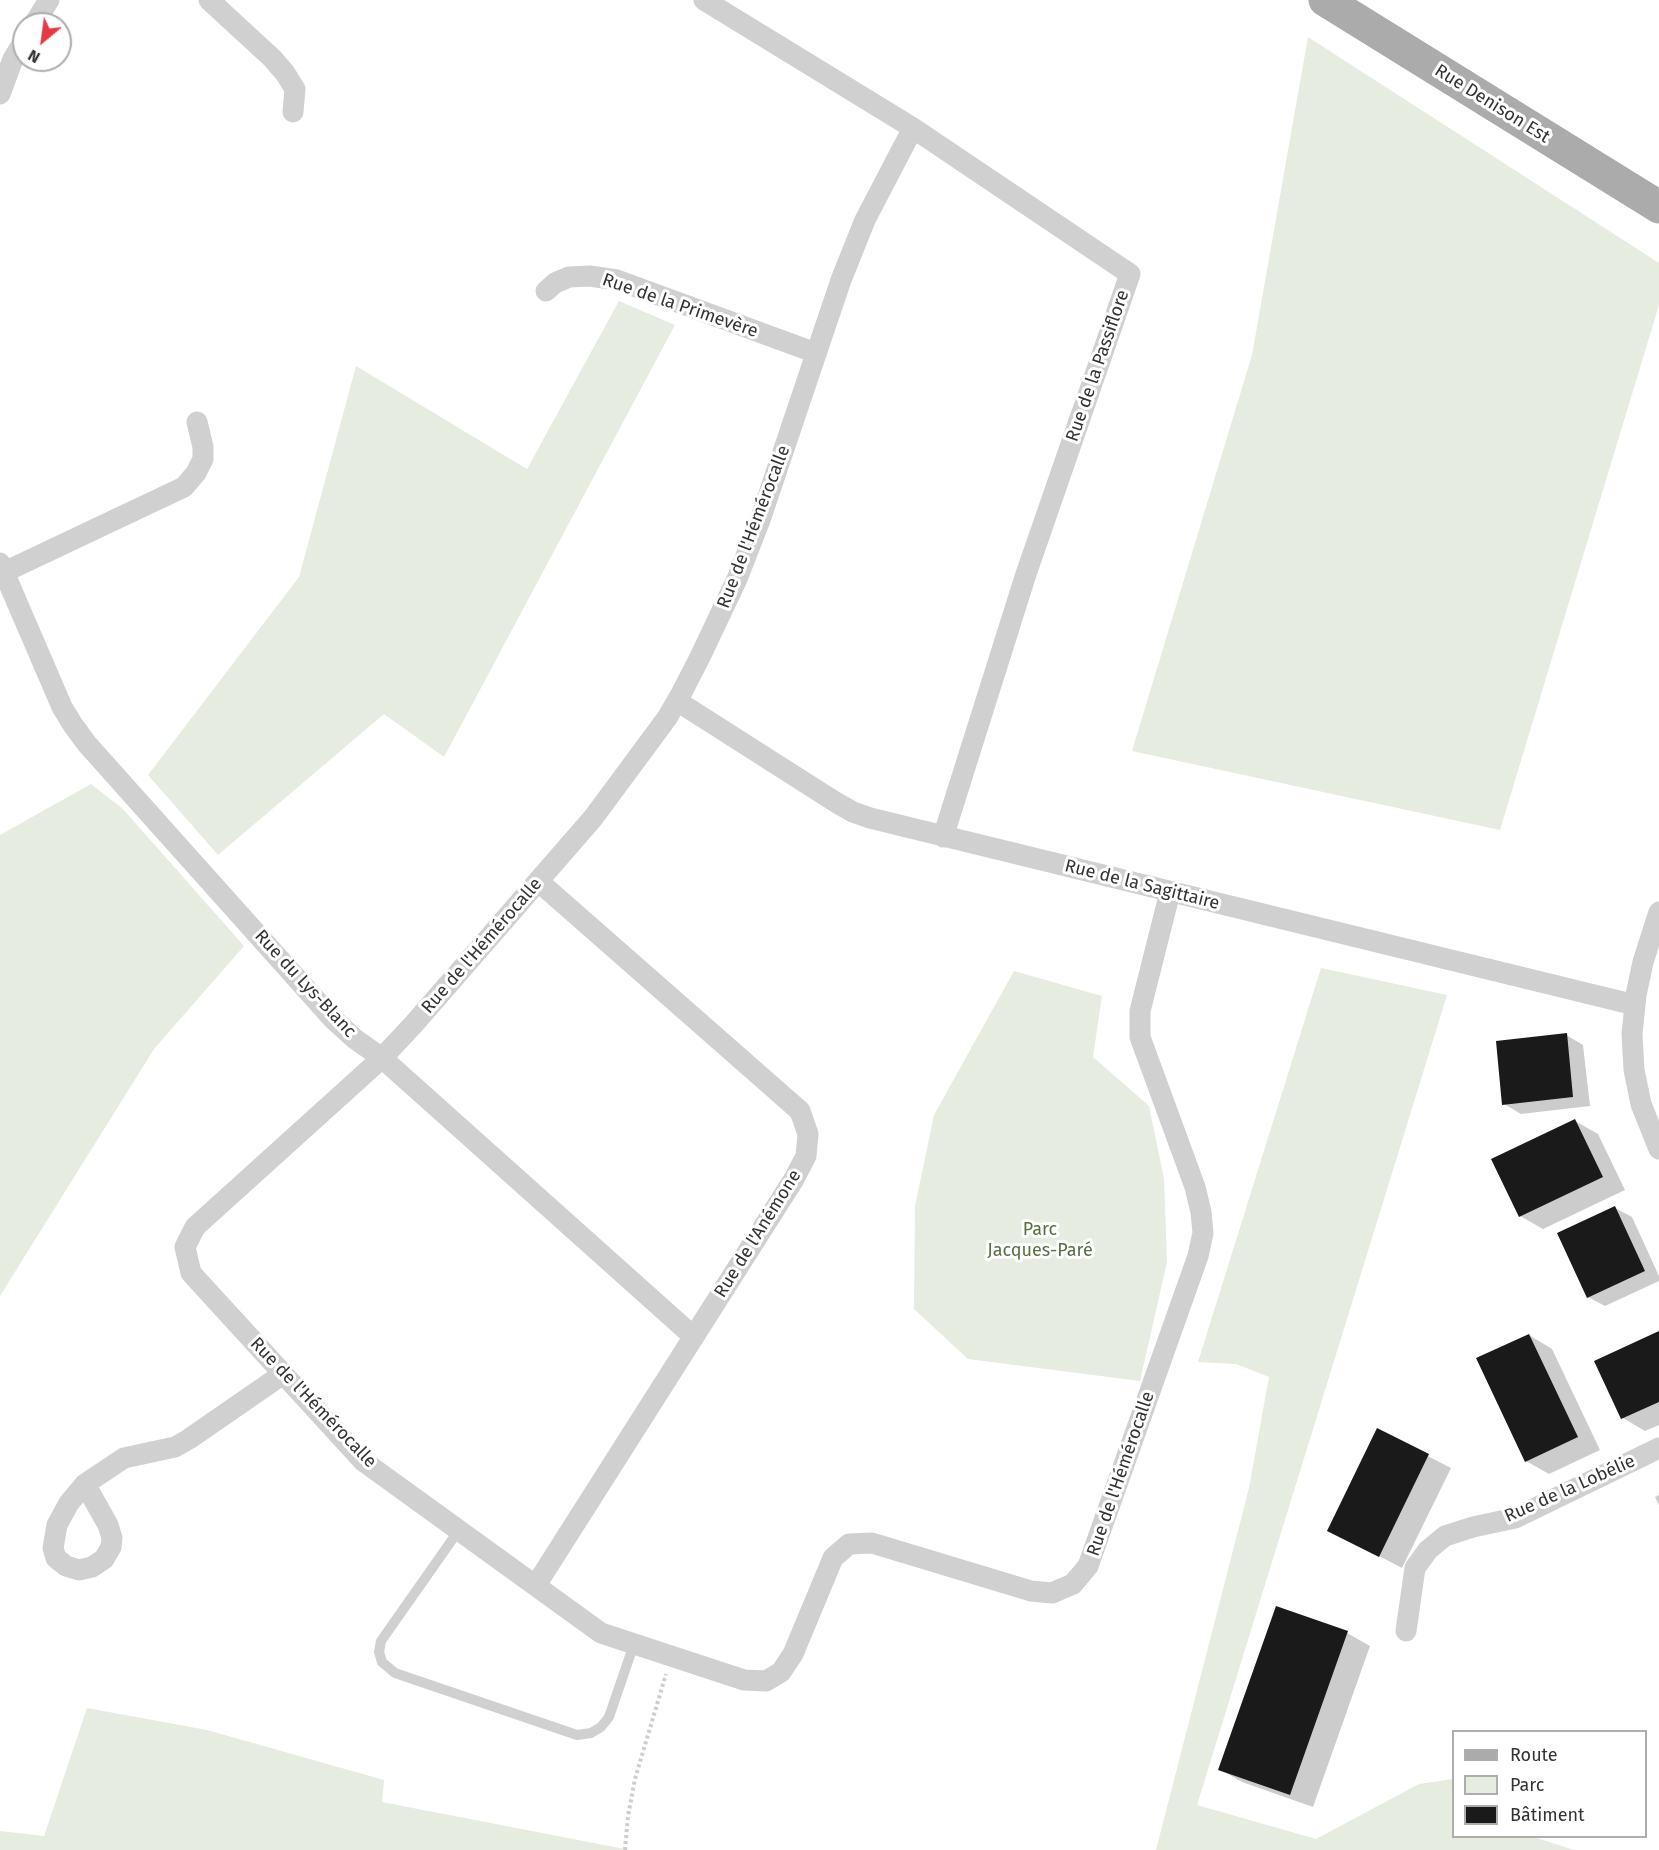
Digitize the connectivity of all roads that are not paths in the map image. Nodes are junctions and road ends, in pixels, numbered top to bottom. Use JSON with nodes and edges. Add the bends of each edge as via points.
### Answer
{"nodes":[{"id":1,"x":209,"y":0,"type":"edge"},
{"id":2,"x":704,"y":0,"type":"edge"},
{"id":3,"x":1325,"y":0,"type":"edge"},
{"id":4,"x":12,"y":62,"type":"edge"},
{"id":5,"x":0,"y":94,"type":"edge"},
{"id":6,"x":293,"y":112,"type":"dead end"},
{"id":7,"x":913,"y":128,"type":"junction"},
{"id":8,"x":1659,"y":207,"type":"edge"},
{"id":9,"x":546,"y":291,"type":"dead end"},
{"id":10,"x":816,"y":353,"type":"junction"},
{"id":11,"x":197,"y":422,"type":"dead end"},
{"id":12,"x":1,"y":570,"type":"edge"},
{"id":13,"x":677,"y":701,"type":"junction"},
{"id":14,"x":943,"y":837,"type":"junction"},
{"id":15,"x":538,"y":881,"type":"junction"},
{"id":16,"x":1170,"y":892,"type":"junction"},
{"id":17,"x":1659,"y":912,"type":"edge"},
{"id":18,"x":1635,"y":1005,"type":"junction"},
{"id":19,"x":382,"y":1058,"type":"junction"},
{"id":20,"x":1659,"y":1149,"type":"edge"},
{"id":21,"x":694,"y":1336,"type":"junction"},
{"id":22,"x":283,"y":1374,"type":"junction"},
{"id":23,"x":1659,"y":1448,"type":"edge"},
{"id":24,"x":85,"y":1484,"type":"dead end"},
{"id":25,"x":459,"y":1530,"type":"junction"},
{"id":26,"x":536,"y":1585,"type":"junction"},
{"id":27,"x":1406,"y":1631,"type":"dead end"},
{"id":28,"x":634,"y":1644,"type":"junction"}],
"edges":[{"from":1,"to":6,"type":"street","via":[[285,73],[295,89]]},
{"from":2,"to":7,"type":"street","name":"Rue de la Passiflore"},
{"from":3,"to":8,"type":"main road","name":"Rue Denison Est"},
{"from":4,"to":5,"type":"street"},
{"from":7,"to":10,"type":"street","name":"Rue de l'Hémérocalle","via":[[865,220]]},
{"from":7,"to":14,"type":"street","name":"Rue de la Passiflore","via":[[1130,274],[1026,574]]},
{"from":9,"to":10,"type":"street","name":"Rue de la Primevère","via":[[569,277],[617,280]]},
{"from":10,"to":13,"type":"street","name":"Rue de l'Hémérocalle","via":[[737,579]]},
{"from":11,"to":12,"type":"street","via":[[203,459],[184,487]]},
{"from":12,"to":19,"type":"street","name":"Rue du Lys-Blanc","via":[[62,707],[87,744],[333,1019]]},
{"from":13,"to":14,"type":"street","name":"Rue de la Sagittaire","via":[[853,812]]},
{"from":13,"to":15,"type":"street","name":"Rue de l'Hémérocalle","via":[[593,818]]},
{"from":14,"to":16,"type":"street","name":"Rue de la Sagittaire"},
{"from":15,"to":19,"type":"street","name":"Rue de l'Hémérocalle"},
{"from":15,"to":21,"type":"street","name":"Rue de l'Anémone","via":[[800,1111],[808,1134],[806,1156],[794,1179]]},
{"from":16,"to":18,"type":"street","name":"Rue de la Sagittaire"},
{"from":16,"to":28,"type":"street","name":"Rue de l'Hémérocalle","via":[[1140,1011],[1140,1036],[1195,1187],[1203,1233],[1088,1566],[1073,1584],[1052,1593],[1031,1591],[872,1543],[849,1544],[832,1558],[793,1654],[781,1672],[766,1682],[744,1680]]},
{"from":17,"to":18,"type":"street"},
{"from":18,"to":20,"type":"street","via":[[1634,1070],[1641,1104]]},
{"from":19,"to":21,"type":"street","name":"Rue du Lys-Blanc"},
{"from":19,"to":22,"type":"street","name":"Rue de l'Hémérocalle","via":[[195,1227],[185,1247],[191,1273]]},
{"from":21,"to":26,"type":"street","name":"Rue de l'Anémone"},
{"from":22,"to":24,"type":"street","via":[[175,1447],[124,1458]]},
{"from":22,"to":25,"type":"street","name":"Rue de l'Hémérocalle","via":[[363,1461]]},
{"from":23,"to":27,"type":"street","name":"Rue de la Lobélie","via":[[1515,1518],[1445,1536],[1415,1568]]},
{"from":25,"to":26,"type":"street","name":"Rue de l'Hémérocalle"},
{"from":25,"to":28,"type":"lane","via":[[381,1641],[382,1662],[394,1673],[577,1735],[591,1733],[609,1717]]},
{"from":26,"to":28,"type":"street","name":"Rue de l'Hémérocalle","via":[[602,1633]]}]}
